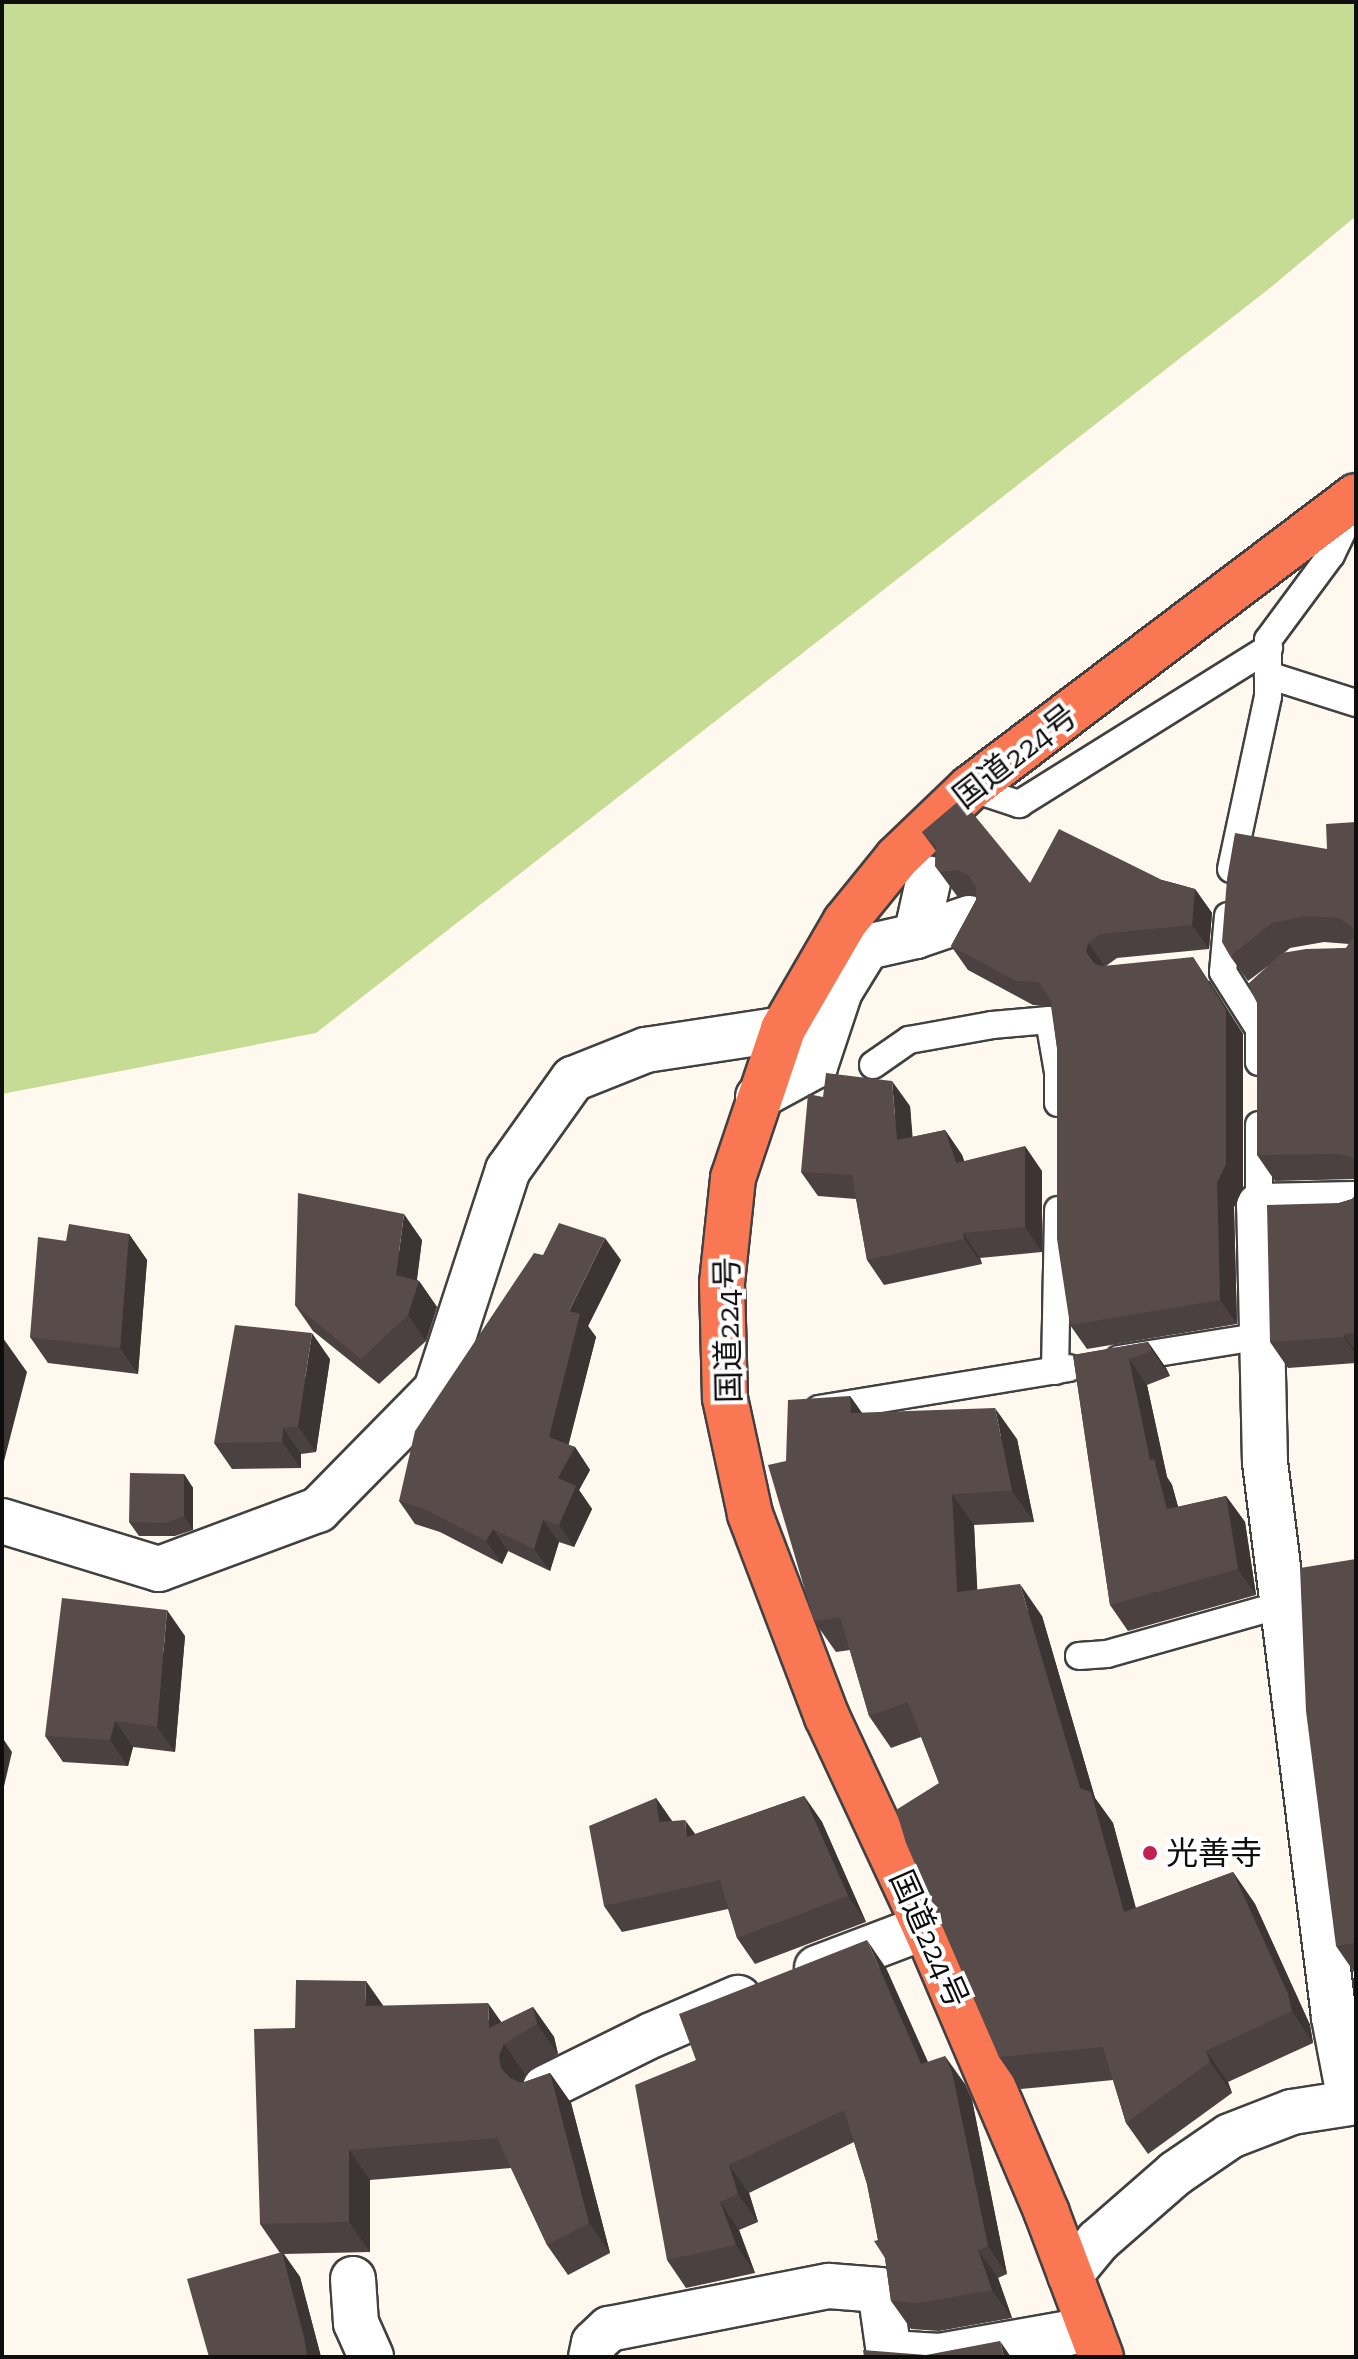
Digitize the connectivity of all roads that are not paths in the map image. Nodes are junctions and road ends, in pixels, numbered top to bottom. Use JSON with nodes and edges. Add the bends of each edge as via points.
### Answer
{"nodes":[{"id":1,"x":1356,"y":496,"type":"edge"},
{"id":2,"x":1356,"y":503,"type":"edge"},
{"id":3,"x":1269,"y":648,"type":"junction"},
{"id":4,"x":1268,"y":675,"type":"junction"},
{"id":5,"x":1356,"y":703,"type":"edge"},
{"id":6,"x":970,"y":788,"type":"junction"},
{"id":7,"x":929,"y":878,"type":"dead end"},
{"id":8,"x":969,"y":918,"type":"edge"},
{"id":9,"x":916,"y":936,"type":"junction"},
{"id":10,"x":1224,"y":964,"type":"junction"},
{"id":11,"x":1194,"y":967,"type":"edge"},
{"id":12,"x":1265,"y":987,"type":"edge"},
{"id":13,"x":1245,"y":1007,"type":"junction"},
{"id":14,"x":783,"y":1029,"type":"junction"},
{"id":15,"x":873,"y":1065,"type":"dead end"},
{"id":16,"x":758,"y":1097,"type":"junction"},
{"id":17,"x":1057,"y":1131,"type":"edge"},
{"id":18,"x":1058,"y":1192,"type":"edge"},
{"id":19,"x":1356,"y":1204,"type":"edge"},
{"id":20,"x":1259,"y":1206,"type":"junction"},
{"id":21,"x":1262,"y":1336,"type":"junction"},
{"id":22,"x":1055,"y":1371,"type":"junction"},
{"id":23,"x":815,"y":1410,"type":"edge"},
{"id":24,"x":2,"y":1521,"type":"edge"},
{"id":25,"x":1291,"y":1590,"type":"junction"},
{"id":26,"x":1079,"y":1656,"type":"dead end"},
{"id":27,"x":925,"y":1927,"type":"junction"},
{"id":28,"x":545,"y":2088,"type":"edge"},
{"id":29,"x":1353,"y":2102,"type":"edge"},
{"id":30,"x":1070,"y":2275,"type":"junction"},
{"id":31,"x":353,"y":2279,"type":"dead end"},
{"id":32,"x":1096,"y":2343,"type":"edge"},
{"id":33,"x":371,"y":2357,"type":"edge"},
{"id":34,"x":591,"y":2357,"type":"edge"}],
"edges":[{"from":1,"to":6,"type":"highway","name":"国道224号"},
{"from":2,"to":3,"type":"lane","via":[[1331,555],[1268,640]]},
{"from":3,"to":4,"type":"lane"},
{"from":3,"to":6,"type":"lane","via":[[1019,804]]},
{"from":4,"to":5,"type":"lane"},
{"from":4,"to":10,"type":"lane","via":[[1268,696],[1232,860]]},
{"from":6,"to":14,"type":"highway","name":"国道224号","via":[[897,858],[845,922]]},
{"from":7,"to":9,"type":"street"},
{"from":8,"to":9,"type":"street"},
{"from":9,"to":16,"type":"street","via":[[867,947],[840,991],[815,1066]]},
{"from":10,"to":11,"type":"lane"},
{"from":10,"to":13,"type":"lane","via":[[1223,972]]},
{"from":12,"to":13,"type":"lane"},
{"from":13,"to":20,"type":"lane","via":[[1259,1029]]},
{"from":14,"to":16,"type":"highway","name":"国道224号"},
{"from":14,"to":24,"type":"street","via":[[646,1050],[573,1079],[508,1170],[436,1390],[318,1510],[159,1569]]},
{"from":15,"to":17,"type":"lane","via":[[909,1040],[1049,1020],[1058,1072]]},
{"from":16,"to":27,"type":"highway","name":"国道224号","via":[[733,1178],[722,1283],[725,1398],[750,1514],[827,1717]]},
{"from":18,"to":22,"type":"lane"},
{"from":19,"to":20,"type":"street"},
{"from":20,"to":21,"type":"street"},
{"from":21,"to":22,"type":"lane"},
{"from":21,"to":25,"type":"street","via":[[1265,1462]]},
{"from":22,"to":23,"type":"lane"},
{"from":25,"to":26,"type":"lane","via":[[1107,1654]]},
{"from":25,"to":29,"type":"street","via":[[1334,2017]]},
{"from":27,"to":28,"type":"street","via":[[752,1992]]},
{"from":27,"to":30,"type":"highway","name":"国道224号"},
{"from":29,"to":30,"type":"street","via":[[1292,2112],[1230,2136],[1120,2221]]},
{"from":30,"to":32,"type":"highway","name":"国道224号"},
{"from":31,"to":33,"type":"street","via":[[356,2323]]},
{"from":32,"to":34,"type":"street","via":[[940,2356],[889,2353],[880,2290],[829,2286],[609,2329],[594,2343]]}]}
